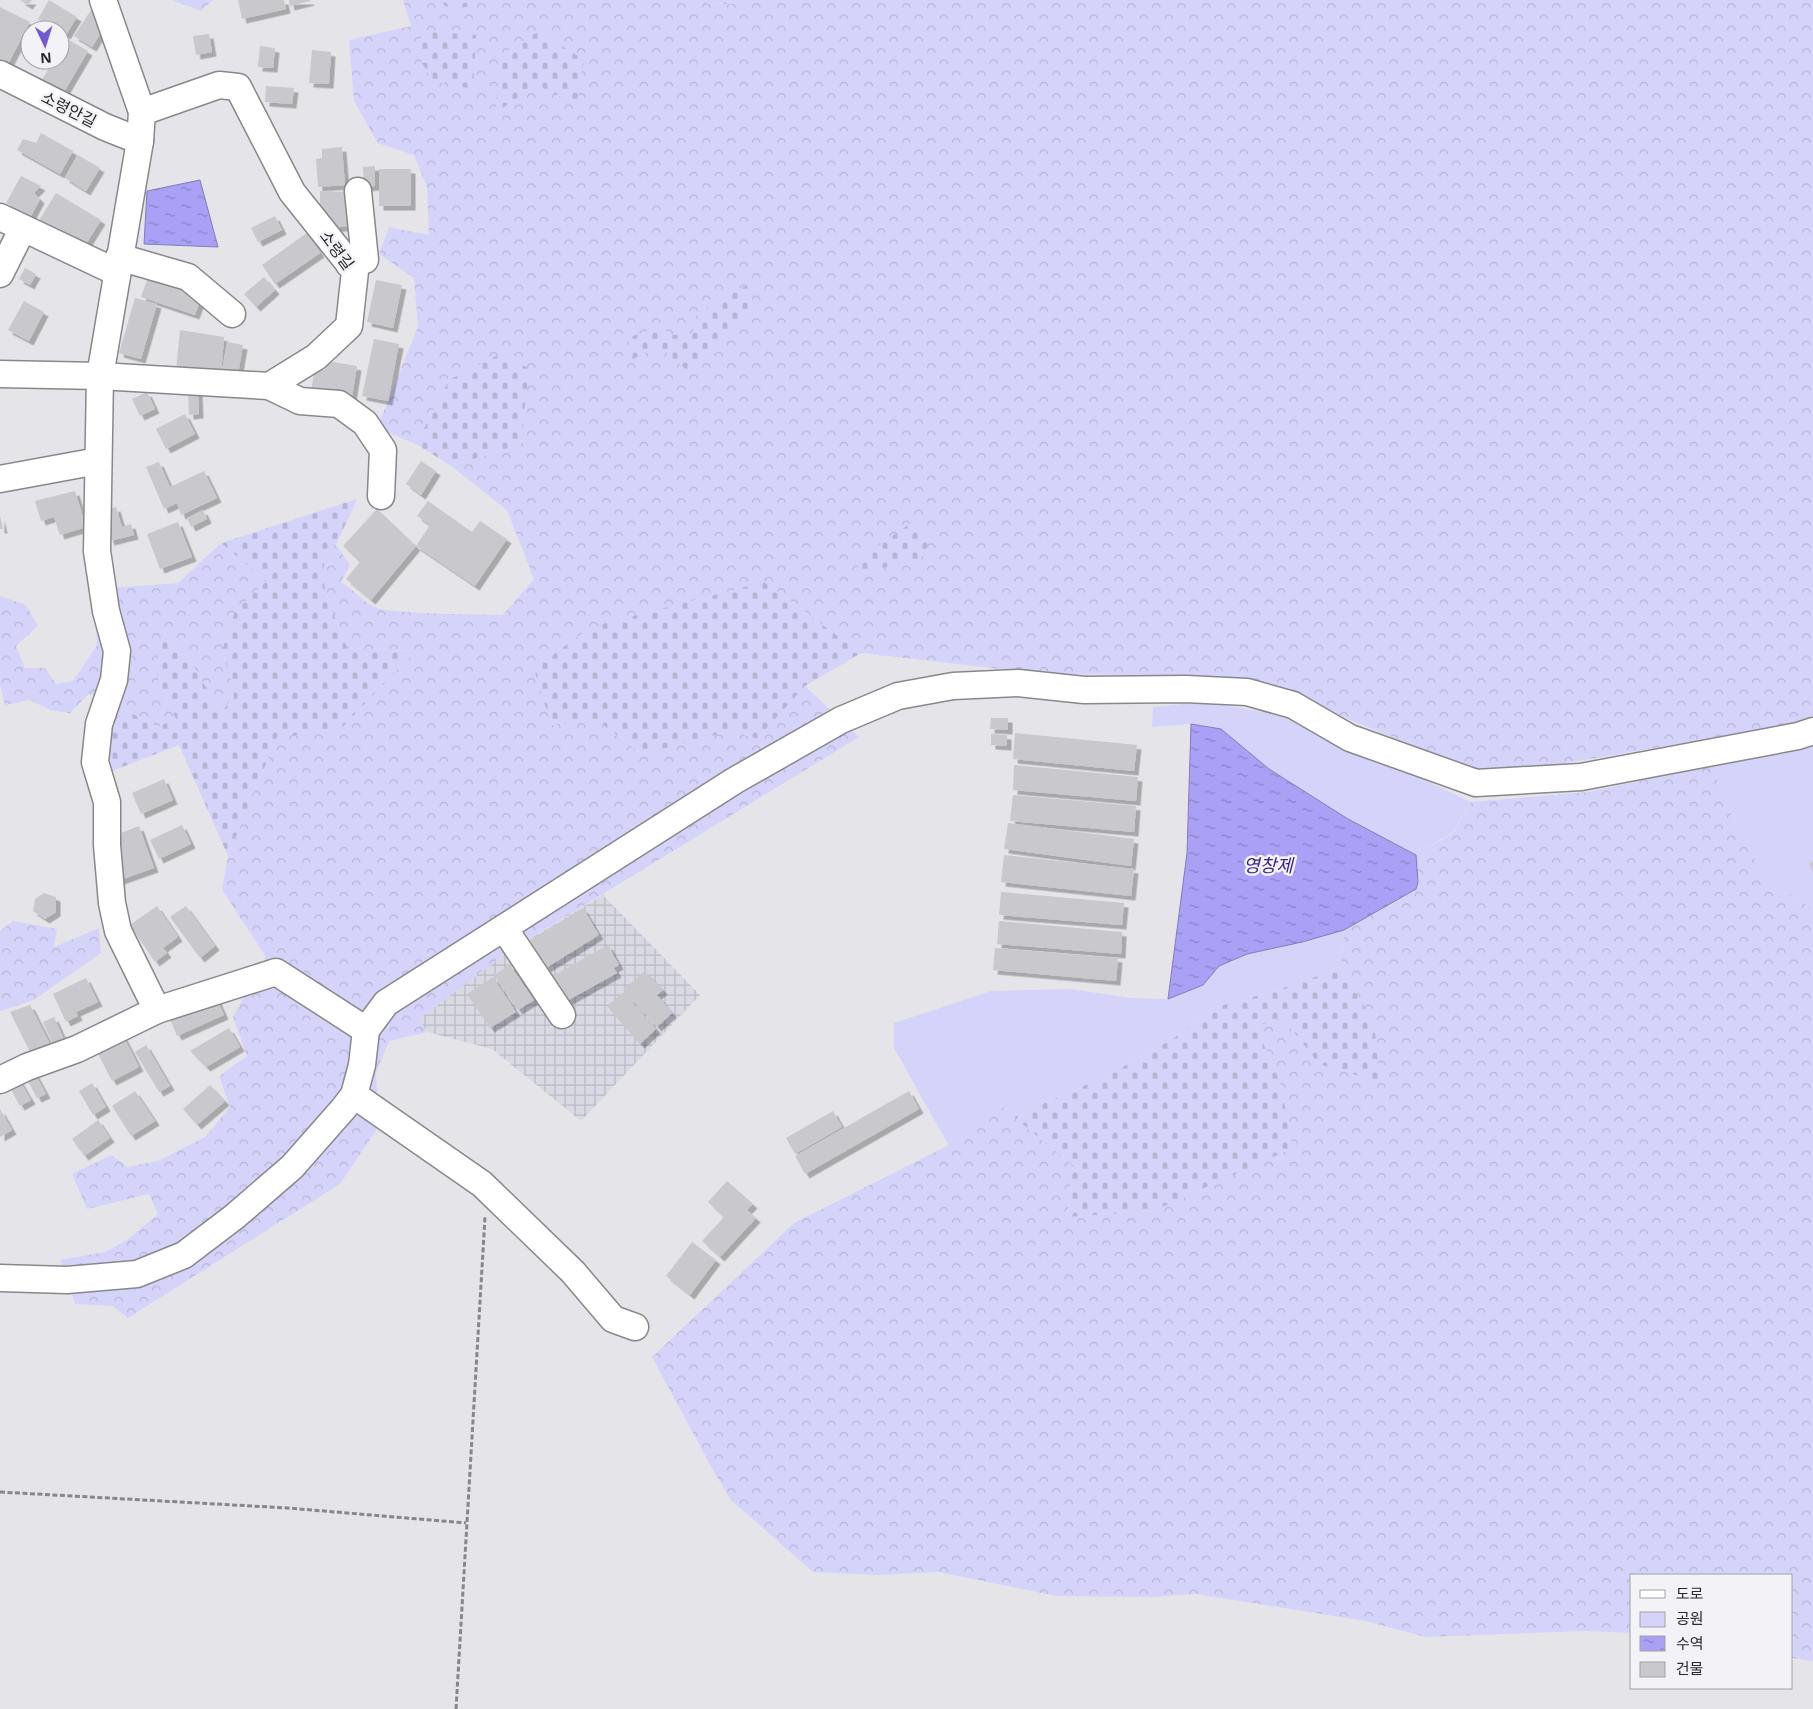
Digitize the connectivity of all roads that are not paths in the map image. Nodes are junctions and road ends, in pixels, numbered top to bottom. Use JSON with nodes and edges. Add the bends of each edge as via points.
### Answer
{"nodes":[{"id":1,"x":103,"y":0,"type":"edge"},
{"id":2,"x":0,"y":74,"type":"edge"},
{"id":3,"x":142,"y":112,"type":"junction"},
{"id":4,"x":140,"y":141,"type":"junction"},
{"id":5,"x":358,"y":191,"type":"dead end"},
{"id":6,"x":11,"y":224,"type":"edge"},
{"id":7,"x":349,"y":264,"type":"junction"},
{"id":8,"x":118,"y":265,"type":"junction"},
{"id":9,"x":0,"y":274,"type":"edge"},
{"id":10,"x":232,"y":314,"type":"dead end"},
{"id":11,"x":0,"y":374,"type":"edge"},
{"id":12,"x":100,"y":376,"type":"junction"},
{"id":13,"x":269,"y":386,"type":"junction"},
{"id":14,"x":98,"y":461,"type":"junction"},
{"id":15,"x":0,"y":479,"type":"edge"},
{"id":16,"x":381,"y":496,"type":"dead end"},
{"id":17,"x":1813,"y":731,"type":"edge"},
{"id":18,"x":504,"y":928,"type":"junction"},
{"id":19,"x":157,"y":1010,"type":"junction"},
{"id":20,"x":562,"y":1014,"type":"dead end"},
{"id":21,"x":366,"y":1030,"type":"junction"},
{"id":22,"x":0,"y":1080,"type":"edge"},
{"id":23,"x":354,"y":1095,"type":"junction"},
{"id":24,"x":0,"y":1278,"type":"edge"},
{"id":25,"x":635,"y":1327,"type":"dead end"}],
"edges":[{"from":1,"to":3,"type":"street"},
{"from":2,"to":4,"type":"street","name":"소령안길"},
{"from":3,"to":4,"type":"street"},
{"from":3,"to":7,"type":"street","name":"소령길","via":[[218,85],[238,87],[292,192]]},
{"from":4,"to":8,"type":"street"},
{"from":5,"to":7,"type":"street","via":[[365,260]]},
{"from":6,"to":8,"type":"street"},
{"from":6,"to":9,"type":"street"},
{"from":7,"to":13,"type":"street","name":"소령길","via":[[355,271],[349,326],[316,357]]},
{"from":8,"to":10,"type":"street","via":[[188,277]]},
{"from":8,"to":12,"type":"street"},
{"from":11,"to":12,"type":"street"},
{"from":12,"to":13,"type":"street"},
{"from":12,"to":14,"type":"street"},
{"from":13,"to":16,"type":"street","via":[[300,400],[339,404],[365,423],[383,450]]},
{"from":14,"to":15,"type":"street"},
{"from":14,"to":19,"type":"street","via":[[97,551],[116,650],[114,680],[99,724],[96,762],[106,802],[112,903],[118,931]]},
{"from":17,"to":18,"type":"street","via":[[1581,777],[1476,783],[1350,738],[1293,705],[1247,692],[1084,690],[1018,683],[953,686],[898,696],[841,720],[734,781]]},
{"from":18,"to":20,"type":"street"},
{"from":18,"to":21,"type":"street","via":[[386,1003]]},
{"from":19,"to":21,"type":"street","via":[[276,972]]},
{"from":19,"to":22,"type":"street","via":[[77,1049]]},
{"from":21,"to":23,"type":"street"},
{"from":23,"to":24,"type":"street","via":[[292,1167],[184,1255],[137,1274],[67,1280]]},
{"from":23,"to":25,"type":"street","via":[[487,1189],[573,1272],[613,1319]]}]}
